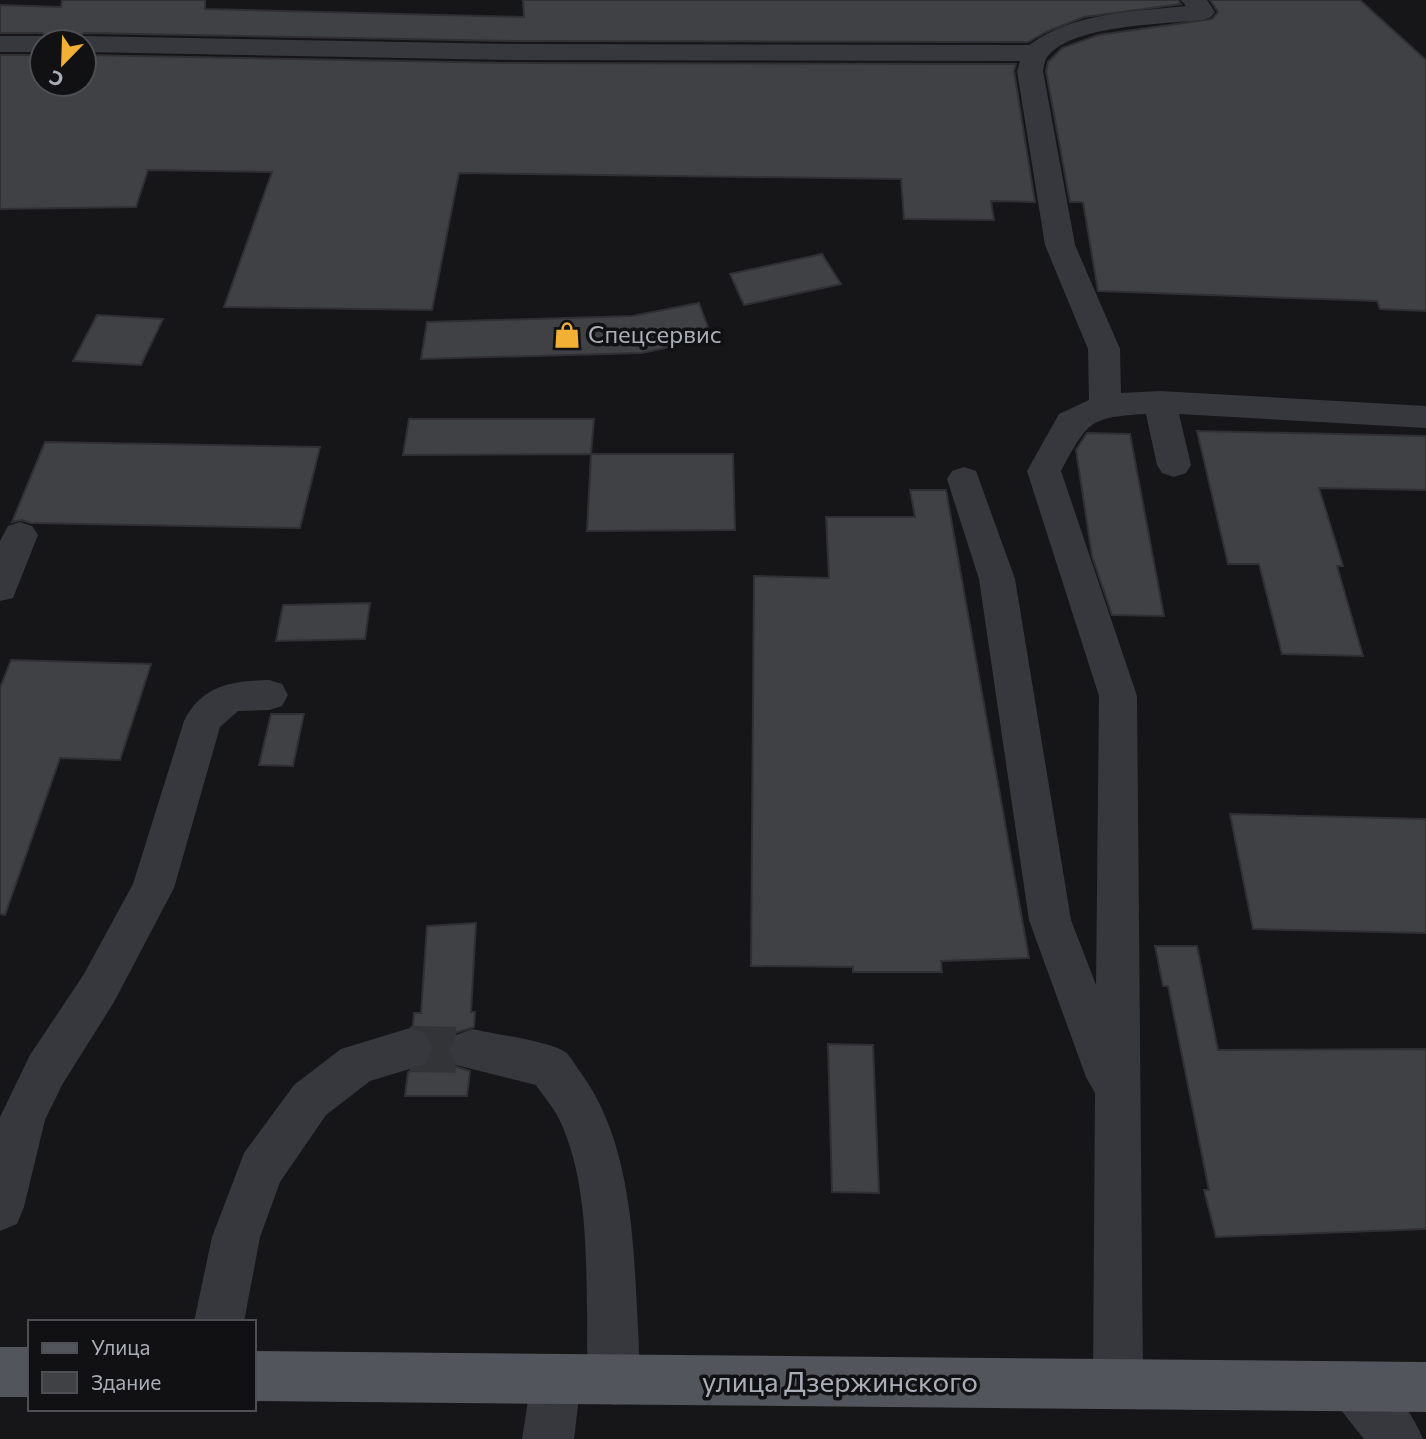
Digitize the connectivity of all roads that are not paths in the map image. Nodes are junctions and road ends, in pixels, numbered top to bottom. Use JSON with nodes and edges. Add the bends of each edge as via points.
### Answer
{"nodes":[{"id":1,"x":1194,"y":0,"type":"edge"},
{"id":2,"x":0,"y":44,"type":"edge"},
{"id":3,"x":28,"y":44,"type":"edge"},
{"id":4,"x":98,"y":44,"type":"edge"},
{"id":5,"x":1035,"y":53,"type":"junction"},
{"id":6,"x":1160,"y":402,"type":"junction"},
{"id":7,"x":1105,"y":405,"type":"junction"},
{"id":8,"x":1426,"y":417,"type":"edge"},
{"id":9,"x":1174,"y":465,"type":"dead end"},
{"id":10,"x":964,"y":479,"type":"dead end"},
{"id":11,"x":20,"y":535,"type":"dead end"},
{"id":12,"x":0,"y":589,"type":"edge"},
{"id":13,"x":269,"y":695,"type":"dead end"},
{"id":14,"x":410,"y":1049,"type":"tunnel mouth"},
{"id":15,"x":472,"y":1050,"type":"tunnel mouth"},
{"id":16,"x":1118,"y":1098,"type":"junction"},
{"id":17,"x":12,"y":1116,"type":"edge"},
{"id":18,"x":0,"y":1207,"type":"edge"},
{"id":19,"x":219,"y":1320,"type":"edge"},
{"id":20,"x":0,"y":1372,"type":"edge"},
{"id":21,"x":28,"y":1372,"type":"edge"},
{"id":22,"x":256,"y":1376,"type":"edge"},
{"id":23,"x":614,"y":1380,"type":"junction"},
{"id":24,"x":556,"y":1381,"type":"junction"},
{"id":25,"x":1118,"y":1383,"type":"junction"},
{"id":26,"x":1354,"y":1386,"type":"junction"},
{"id":27,"x":1426,"y":1387,"type":"edge"},
{"id":28,"x":548,"y":1439,"type":"edge"},
{"id":29,"x":1397,"y":1439,"type":"edge"}],
"edges":[{"from":1,"to":5,"type":"street","via":[[1202,12],[1094,24],[1057,37]]},
{"from":2,"to":3,"type":"street"},
{"from":4,"to":5,"type":"street","via":[[529,52]]},
{"from":5,"to":7,"type":"street","via":[[1030,71],[1060,245],[1104,349]]},
{"from":6,"to":7,"type":"street"},
{"from":6,"to":8,"type":"street"},
{"from":6,"to":9,"type":"street"},
{"from":7,"to":16,"type":"street","via":[[1071,422],[1044,471],[1118,696]]},
{"from":10,"to":16,"type":"street","via":[[997,579],[1050,920]]},
{"from":11,"to":12,"type":"street"},
{"from":13,"to":17,"type":"street","via":[[230,696],[217,703],[203,721],[153,888],[99,988]]},
{"from":14,"to":19,"type":"street","via":[[357,1064],[310,1100],[261,1169],[236,1237]]},
{"from":15,"to":23,"type":"street","via":[[550,1067],[581,1115],[603,1196]]},
{"from":16,"to":25,"type":"street"},
{"from":17,"to":18,"type":"street"},
{"from":20,"to":21,"type":"main road"},
{"from":22,"to":24,"type":"main road","name":"улица Дзержинского"},
{"from":23,"to":24,"type":"main road","name":"улица Дзержинского"},
{"from":23,"to":25,"type":"main road","name":"улица Дзержинского"},
{"from":24,"to":28,"type":"street"},
{"from":25,"to":26,"type":"main road","name":"улица Дзержинского"},
{"from":26,"to":27,"type":"main road","name":"улица Дзержинского"},
{"from":26,"to":29,"type":"street"}]}
